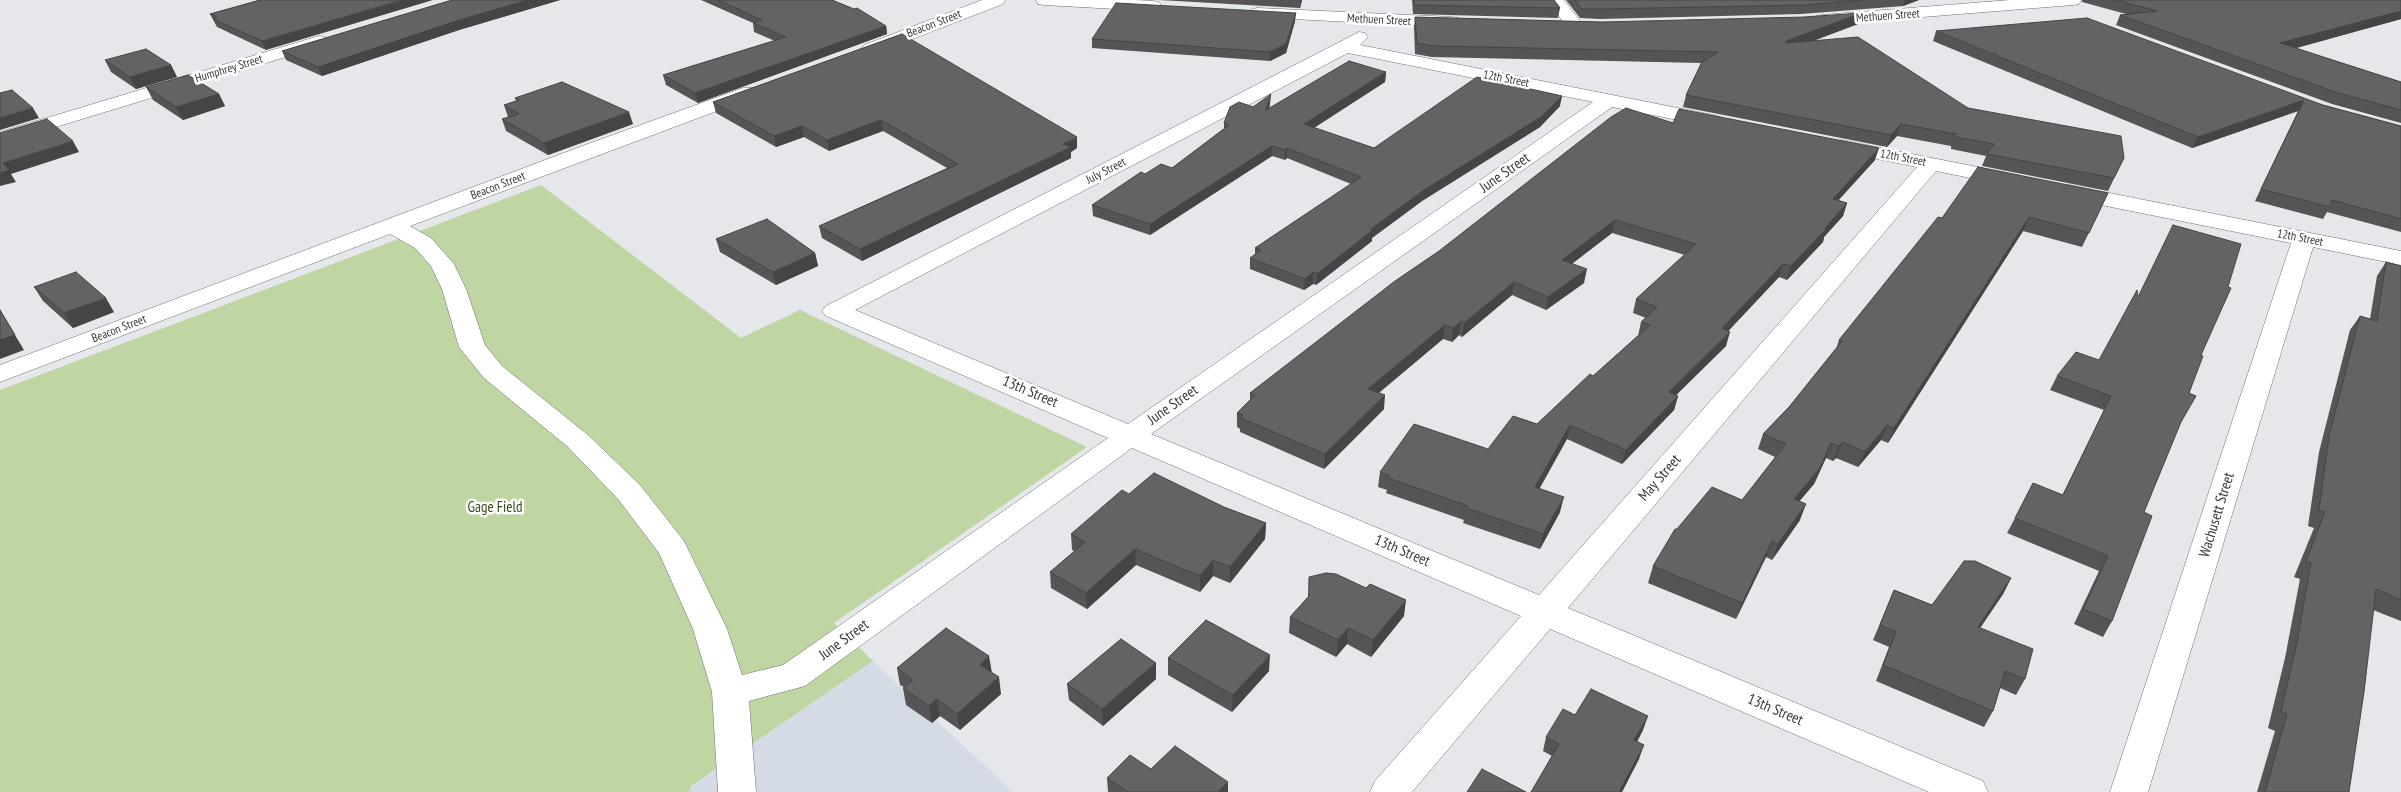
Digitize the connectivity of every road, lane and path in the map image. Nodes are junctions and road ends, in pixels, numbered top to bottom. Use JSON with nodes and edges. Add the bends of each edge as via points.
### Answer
{"nodes":[{"id":1,"x":997,"y":0,"type":"edge"},
{"id":2,"x":1044,"y":0,"type":"edge"},
{"id":3,"x":1556,"y":0,"type":"edge"},
{"id":4,"x":2032,"y":2,"type":"edge"},
{"id":5,"x":1173,"y":7,"type":"edge"},
{"id":6,"x":2073,"y":8,"type":"edge"},
{"id":7,"x":1237,"y":11,"type":"edge"},
{"id":8,"x":1359,"y":19,"type":"junction"},
{"id":9,"x":1801,"y":21,"type":"edge"},
{"id":10,"x":1467,"y":22,"type":"edge"},
{"id":11,"x":1557,"y":25,"type":"edge"},
{"id":12,"x":340,"y":35,"type":"edge"},
{"id":13,"x":1346,"y":47,"type":"junction"},
{"id":14,"x":848,"y":57,"type":"edge"},
{"id":15,"x":766,"y":87,"type":"edge"},
{"id":16,"x":1609,"y":100,"type":"junction"},
{"id":17,"x":1736,"y":125,"type":"edge"},
{"id":18,"x":0,"y":138,"type":"edge"},
{"id":19,"x":1824,"y":143,"type":"edge"},
{"id":20,"x":1931,"y":164,"type":"junction"},
{"id":21,"x":394,"y":226,"type":"junction"},
{"id":22,"x":2304,"y":238,"type":"junction"},
{"id":23,"x":2401,"y":258,"type":"edge"},
{"id":24,"x":835,"y":311,"type":"joint"},
{"id":25,"x":0,"y":374,"type":"edge"},
{"id":26,"x":1131,"y":435,"type":"junction"},
{"id":27,"x":1545,"y":612,"type":"junction"},
{"id":28,"x":730,"y":692,"type":"junction"},
{"id":29,"x":737,"y":792,"type":"edge"},
{"id":30,"x":1389,"y":792,"type":"edge"},
{"id":31,"x":1969,"y":792,"type":"edge"},
{"id":32,"x":2129,"y":792,"type":"edge"}],
"edges":[{"from":1,"to":14,"type":"street","name":"Beacon Street"},
{"from":2,"to":5,"type":"street"},
{"from":3,"to":11,"type":"street","via":[[1583,26]]},
{"from":4,"to":6,"type":"street"},
{"from":4,"to":9,"type":"street","name":"Methuen Street"},
{"from":7,"to":8,"type":"street","name":"Methuen Street"},
{"from":8,"to":10,"type":"street","name":"Methuen Street"},
{"from":8,"to":13,"type":"street","name":"July Street","via":[[1360,36]]},
{"from":12,"to":18,"type":"street","name":"Humphrey Street"},
{"from":13,"to":16,"type":"street","name":"12th Street"},
{"from":13,"to":24,"type":"street","name":"July Street"},
{"from":15,"to":21,"type":"street","name":"Beacon Street","via":[[592,149]]},
{"from":16,"to":17,"type":"street","name":"12th Street"},
{"from":16,"to":26,"type":"street","name":"June Street"},
{"from":19,"to":20,"type":"street","name":"12th Street"},
{"from":20,"to":22,"type":"street","name":"12th Street"},
{"from":20,"to":27,"type":"street","name":"May Street"},
{"from":21,"to":25,"type":"street","name":"Beacon Street"},
{"from":21,"to":28,"type":"street","via":[[423,243],[442,264],[454,289],[472,348],[493,372],[578,441],[629,492],[673,549],[710,629]]},
{"from":22,"to":23,"type":"street","name":"12th Street"},
{"from":22,"to":32,"type":"street","name":"Wachusett Street"},
{"from":24,"to":26,"type":"street","name":"13th Street"},
{"from":26,"to":27,"type":"street","name":"13th Street"},
{"from":26,"to":28,"type":"street","name":"June Street","via":[[794,676]]},
{"from":27,"to":30,"type":"street","name":"May Street"},
{"from":27,"to":31,"type":"street","name":"13th Street"},
{"from":28,"to":29,"type":"street"}]}
